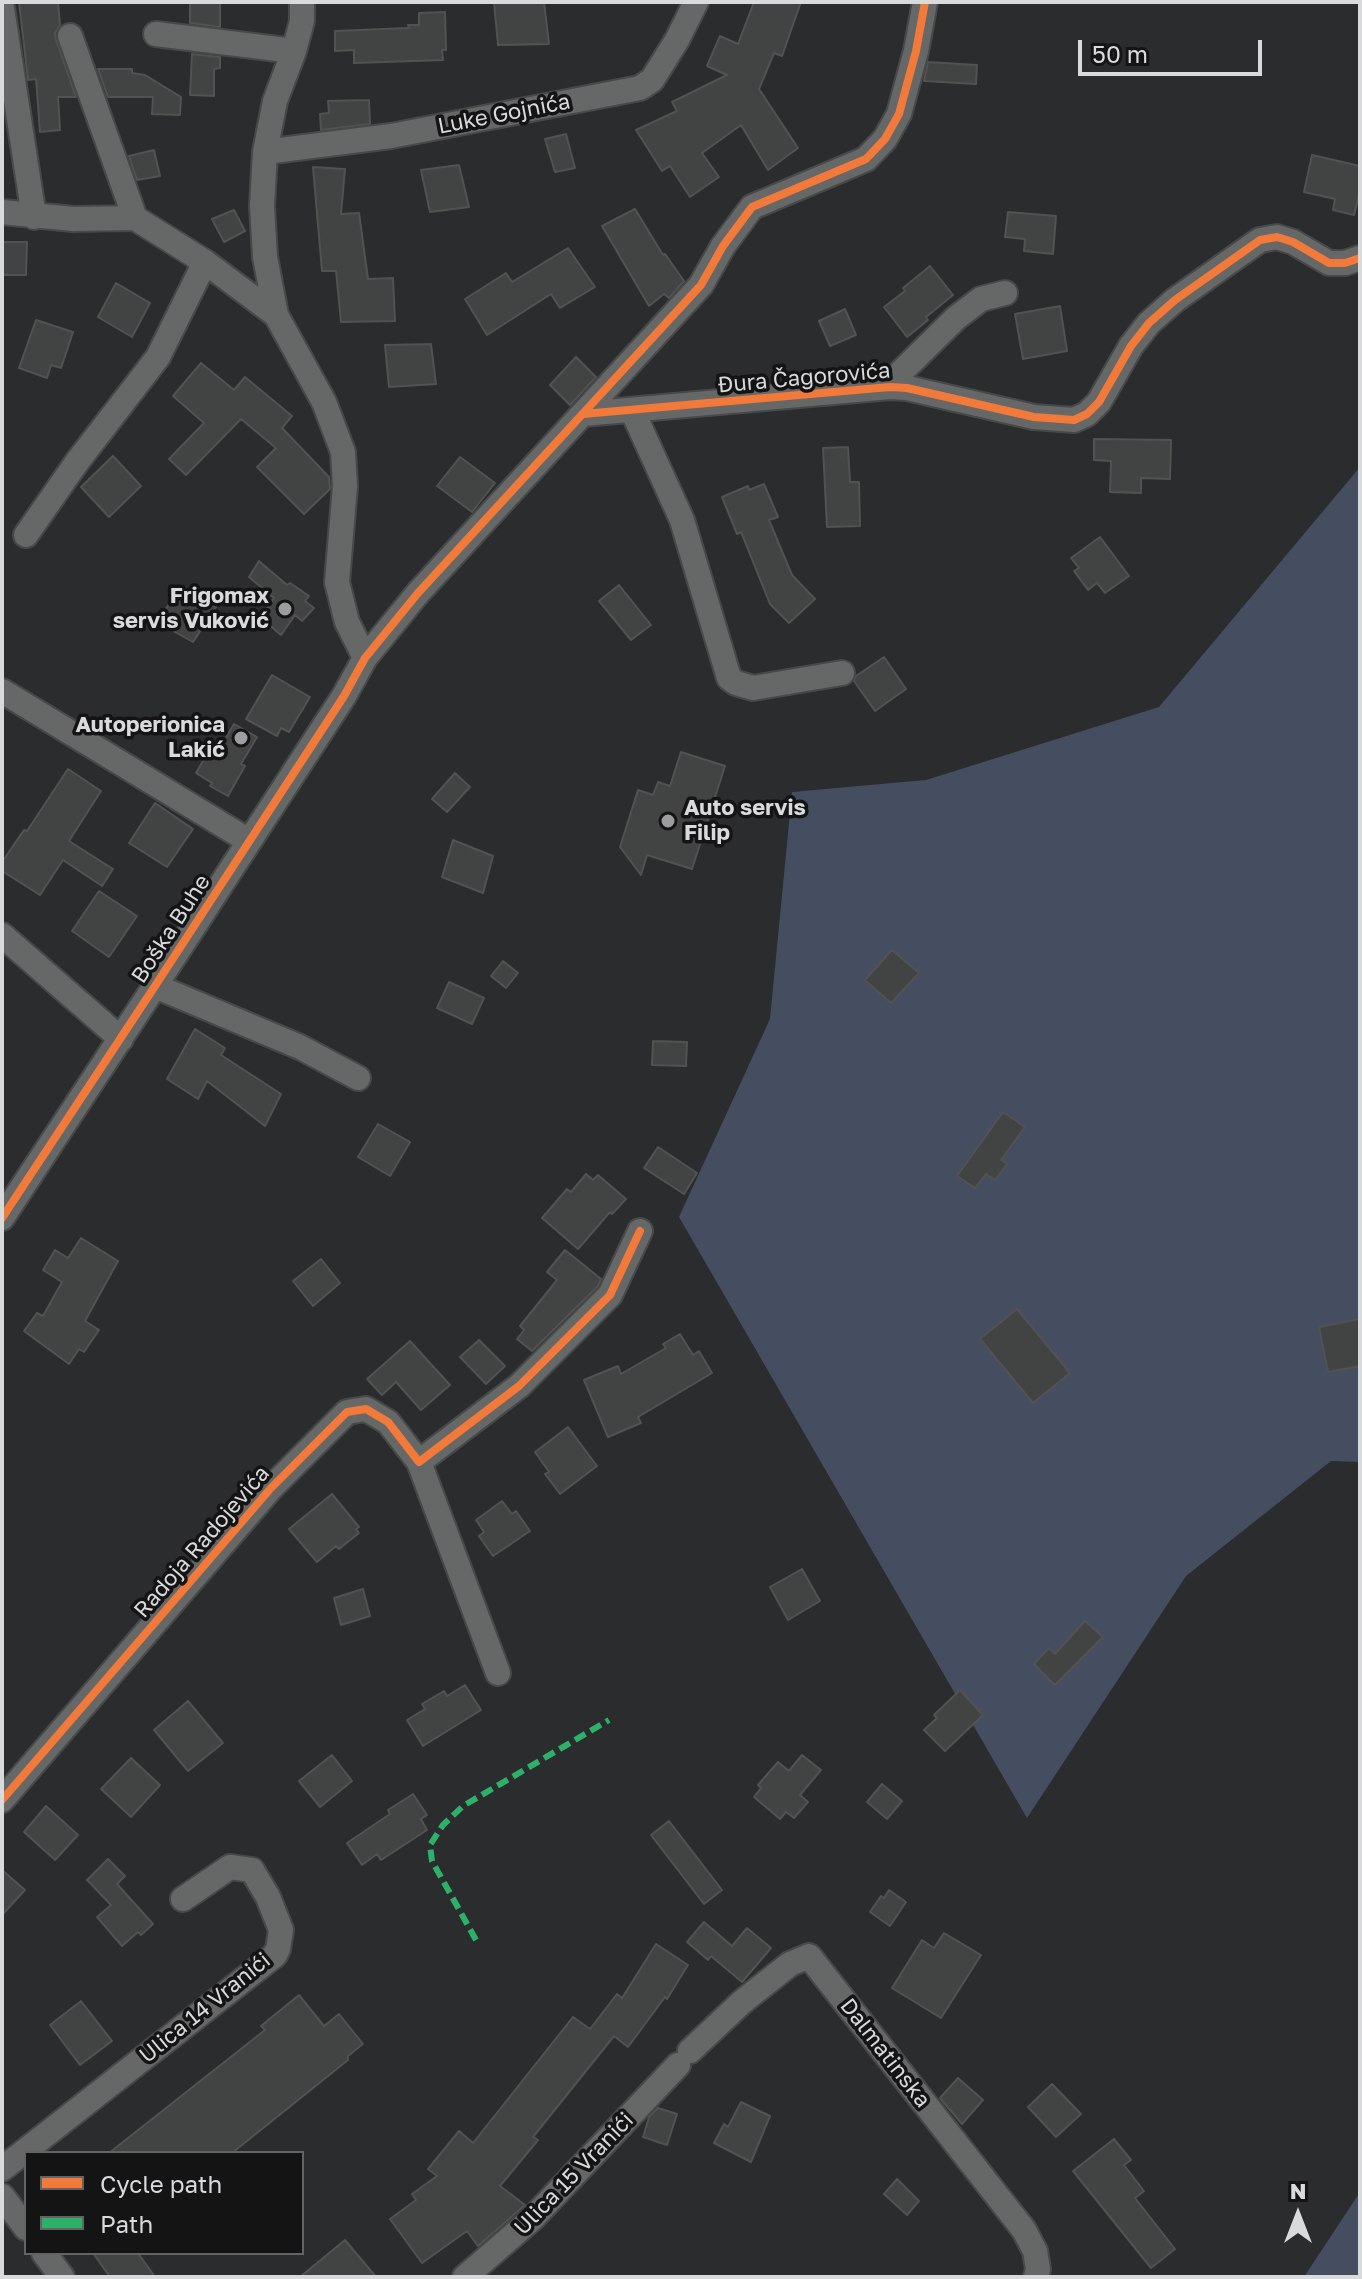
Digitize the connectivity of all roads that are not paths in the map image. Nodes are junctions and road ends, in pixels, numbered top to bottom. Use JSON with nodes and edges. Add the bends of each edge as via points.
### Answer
{"nodes":[{"id":1,"x":302,"y":2,"type":"edge"},
{"id":2,"x":696,"y":2,"type":"edge"},
{"id":3,"x":925,"y":2,"type":"edge"},
{"id":4,"x":2,"y":8,"type":"edge"},
{"id":5,"x":156,"y":34,"type":"dead end"},
{"id":6,"x":70,"y":36,"type":"dead end"},
{"id":7,"x":294,"y":51,"type":"junction"},
{"id":8,"x":265,"y":152,"type":"junction"},
{"id":9,"x":2,"y":212,"type":"edge"},
{"id":10,"x":34,"y":217,"type":"junction"},
{"id":11,"x":135,"y":218,"type":"junction"},
{"id":12,"x":1360,"y":258,"type":"edge"},
{"id":13,"x":205,"y":262,"type":"junction"},
{"id":14,"x":1005,"y":293,"type":"dead end"},
{"id":15,"x":276,"y":315,"type":"junction"},
{"id":16,"x":890,"y":387,"type":"junction"},
{"id":17,"x":632,"y":410,"type":"junction"},
{"id":18,"x":583,"y":414,"type":"junction"},
{"id":19,"x":26,"y":535,"type":"dead end"},
{"id":20,"x":365,"y":658,"type":"junction"},
{"id":21,"x":842,"y":673,"type":"dead end"},
{"id":22,"x":2,"y":691,"type":"edge"},
{"id":23,"x":249,"y":841,"type":"junction"},
{"id":24,"x":2,"y":935,"type":"edge"},
{"id":25,"x":155,"y":986,"type":"junction"},
{"id":26,"x":121,"y":1039,"type":"junction"},
{"id":27,"x":358,"y":1078,"type":"dead end"},
{"id":28,"x":2,"y":1218,"type":"edge"},
{"id":29,"x":640,"y":1231,"type":"dead end"},
{"id":30,"x":419,"y":1462,"type":"junction"},
{"id":31,"x":498,"y":1673,"type":"dead end"},
{"id":32,"x":2,"y":1800,"type":"edge"},
{"id":33,"x":183,"y":1899,"type":"dead end"},
{"id":34,"x":684,"y":2058,"type":"joint"},
{"id":35,"x":25,"y":2151,"type":"edge"},
{"id":36,"x":24,"y":2152,"type":"edge"},
{"id":37,"x":2,"y":2169,"type":"edge"},
{"id":38,"x":2,"y":2196,"type":"edge"},
{"id":39,"x":24,"y":2225,"type":"edge"},
{"id":40,"x":46,"y":2255,"type":"edge"},
{"id":41,"x":62,"y":2277,"type":"edge"},
{"id":42,"x":465,"y":2277,"type":"edge"},
{"id":43,"x":1036,"y":2277,"type":"edge"}],
"edges":[{"from":1,"to":7,"type":"street"},
{"from":2,"to":8,"type":"street","name":"Luke Gojnića","via":[[652,80],[640,88],[391,136]]},
{"from":3,"to":18,"type":"street","via":[[899,114],[885,139],[866,159],[752,207],[701,285]]},
{"from":4,"to":10,"type":"street"},
{"from":5,"to":7,"type":"street"},
{"from":6,"to":11,"type":"street"},
{"from":7,"to":8,"type":"street","via":[[275,101]]},
{"from":8,"to":15,"type":"street","via":[[265,257]]},
{"from":9,"to":10,"type":"street"},
{"from":10,"to":11,"type":"street"},
{"from":11,"to":13,"type":"street"},
{"from":12,"to":16,"type":"street","name":"Đura Čagorovića","via":[[1329,263],[1293,242],[1277,237],[1260,240],[1149,323],[1099,402],[1074,420],[1034,417]]},
{"from":13,"to":15,"type":"street"},
{"from":13,"to":19,"type":"street","via":[[158,357]]},
{"from":14,"to":16,"type":"street","via":[[981,299],[956,318]]},
{"from":15,"to":20,"type":"street","via":[[324,402],[343,452],[337,582],[347,622]]},
{"from":16,"to":17,"type":"street","name":"Đura Čagorovića"},
{"from":17,"to":18,"type":"street","name":"Đura Čagorovića"},
{"from":17,"to":21,"type":"street","via":[[682,520],[729,678],[753,688]]},
{"from":18,"to":20,"type":"street"},
{"from":20,"to":23,"type":"street","name":"Boška Buhe"},
{"from":22,"to":23,"type":"street"},
{"from":23,"to":25,"type":"street","name":"Boška Buhe"},
{"from":24,"to":26,"type":"street"},
{"from":25,"to":26,"type":"street","name":"Boška Buhe"},
{"from":25,"to":27,"type":"street","via":[[300,1047]]},
{"from":26,"to":28,"type":"street","name":"Boška Buhe"},
{"from":29,"to":30,"type":"street","via":[[610,1295],[519,1386]]},
{"from":30,"to":31,"type":"street","name":"Radoja Radojevića"},
{"from":30,"to":32,"type":"street","name":"Radoja Radojevića","via":[[388,1422],[366,1409],[347,1412],[271,1488]]},
{"from":33,"to":35,"type":"street","name":"Ulica 14 Vranići","via":[[230,1867],[252,1870],[281,1930],[275,1955]]},
{"from":34,"to":42,"type":"street","name":"Ulica 15 Vranići","via":[[532,2219]]},
{"from":34,"to":43,"type":"street","name":"Dalmatinska","via":[[742,2002],[790,1964],[809,1956],[1024,2230],[1035,2251]]},
{"from":36,"to":37,"type":"street","name":"Ulica 14 Vranići"},
{"from":38,"to":39,"type":"street"},
{"from":40,"to":41,"type":"street"}]}
